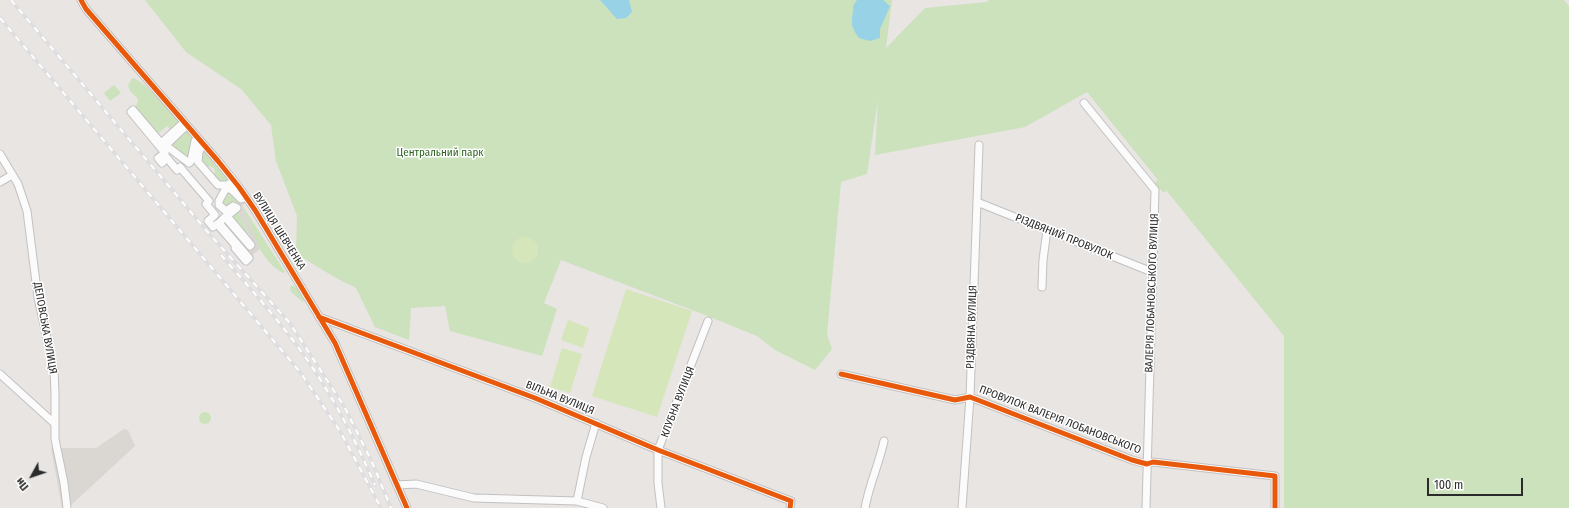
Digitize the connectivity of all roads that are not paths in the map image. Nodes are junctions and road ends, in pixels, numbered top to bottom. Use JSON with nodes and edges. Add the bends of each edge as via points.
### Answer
{"nodes":[{"id":1,"x":78,"y":0,"type":"edge"},
{"id":2,"x":81,"y":0,"type":"edge"},
{"id":3,"x":86,"y":9,"type":"junction"},
{"id":4,"x":1084,"y":103,"type":"dead end"},
{"id":5,"x":980,"y":145,"type":"dead end"},
{"id":6,"x":201,"y":148,"type":"joint"},
{"id":7,"x":0,"y":154,"type":"edge"},
{"id":8,"x":12,"y":175,"type":"junction"},
{"id":9,"x":0,"y":182,"type":"edge"},
{"id":10,"x":977,"y":202,"type":"junction"},
{"id":11,"x":1047,"y":230,"type":"junction"},
{"id":12,"x":1152,"y":272,"type":"junction"},
{"id":13,"x":1042,"y":288,"type":"dead end"},
{"id":14,"x":319,"y":317,"type":"junction"},
{"id":15,"x":708,"y":321,"type":"dead end"},
{"id":16,"x":0,"y":374,"type":"edge"},
{"id":17,"x":841,"y":374,"type":"dead end"},
{"id":18,"x":970,"y":397,"type":"junction"},
{"id":19,"x":54,"y":423,"type":"junction"},
{"id":20,"x":596,"y":423,"type":"junction"},
{"id":21,"x":884,"y":441,"type":"dead end"},
{"id":22,"x":658,"y":450,"type":"junction"},
{"id":23,"x":1147,"y":464,"type":"junction"},
{"id":24,"x":397,"y":484,"type":"junction"},
{"id":25,"x":577,"y":501,"type":"junction"},
{"id":26,"x":791,"y":505,"type":"edge"},
{"id":27,"x":67,"y":508,"type":"edge"},
{"id":28,"x":407,"y":508,"type":"edge"},
{"id":29,"x":603,"y":508,"type":"edge"},
{"id":30,"x":661,"y":508,"type":"edge"},
{"id":31,"x":865,"y":508,"type":"edge"},
{"id":32,"x":962,"y":508,"type":"edge"},
{"id":33,"x":1146,"y":508,"type":"edge"},
{"id":34,"x":1275,"y":508,"type":"edge"}],
"edges":[{"from":1,"to":3,"type":"street"},
{"from":2,"to":3,"type":"street","name":"ВУЛИЦЯ ШЕВЧЕНКА"},
{"from":3,"to":14,"type":"street","name":"ВУЛИЦЯ ШЕВЧЕНКА","via":[[240,187]]},
{"from":4,"to":12,"type":"street","name":"ВАЛЕРІЯ ЛОБАНОВСЬКОГО ВУЛИЦЯ","via":[[1155,190]]},
{"from":5,"to":10,"type":"street","name":"РІЗДВЯНА ВУЛИЦЯ"},
{"from":6,"to":6,"type":"street","via":[[195,141],[191,161],[187,163],[166,145],[184,128],[181,125],[161,143],[133,110],[131,112],[165,153],[158,158],[162,162],[167,158],[177,170],[180,167],[209,201],[206,204],[215,215],[208,221],[213,227],[217,224],[246,261],[249,258],[219,223],[225,217],[251,245],[227,216],[237,208],[232,206],[226,211],[219,205],[226,188],[232,190],[241,200],[243,198],[231,183],[218,185],[198,162]]},
{"from":7,"to":8,"type":"street","name":"ДЕПОВСЬКА ВУЛИЦЯ"},
{"from":8,"to":9,"type":"street"},
{"from":8,"to":19,"type":"street","name":"ДЕПОВСЬКА ВУЛИЦЯ","via":[[18,184],[27,211],[38,298],[54,369]]},
{"from":10,"to":11,"type":"street","name":"РІЗДВЯНИЙ ПРОВУЛОК"},
{"from":10,"to":18,"type":"street","name":"РІЗДВЯНА ВУЛИЦЯ"},
{"from":11,"to":12,"type":"street","name":"РІЗДВЯНИЙ ПРОВУЛОК"},
{"from":11,"to":13,"type":"street"},
{"from":12,"to":23,"type":"street","name":"ВАЛЕРІЯ ЛОБАНОВСЬКОГО ВУЛИЦЯ"},
{"from":14,"to":20,"type":"street","name":"ВІЛЬНА ВУЛИЦЯ"},
{"from":14,"to":24,"type":"street","name":"ВУЛИЦЯ ШЕВЧЕНКА","via":[[335,343]]},
{"from":15,"to":22,"type":"street","name":"КЛУБНА ВУЛИЦЯ"},
{"from":16,"to":19,"type":"street"},
{"from":17,"to":18,"type":"street","name":"ПРОВУЛОК ВАЛЕРІЯ ЛОБАНОВСЬКОГО","via":[[955,400]]},
{"from":18,"to":23,"type":"street","name":"ПРОВУЛОК ВАЛЕРІЯ ЛОБАНОВСЬКОГО"},
{"from":18,"to":32,"type":"street","name":"РІЗДВЯНА ВУЛИЦЯ"},
{"from":19,"to":27,"type":"street","name":"ДЕПОВСЬКА ВУЛИЦЯ"},
{"from":20,"to":22,"type":"street","name":"ВІЛЬНА ВУЛИЦЯ"},
{"from":20,"to":25,"type":"street"},
{"from":21,"to":31,"type":"street"},
{"from":22,"to":26,"type":"street","name":"ВІЛЬНА ВУЛИЦЯ"},
{"from":22,"to":30,"type":"street","name":"КЛУБНА ВУЛИЦЯ"},
{"from":23,"to":33,"type":"street","name":"ВАЛЕРІЯ ЛОБАНОВСЬКОГО ВУЛИЦЯ"},
{"from":23,"to":34,"type":"street","name":"ПРОВУЛОК ВАЛЕРІЯ ЛОБАНОВСЬКОГО","via":[[1153,462],[1275,476]]},
{"from":24,"to":25,"type":"street","via":[[416,484],[474,498]]},
{"from":24,"to":28,"type":"street","name":"ВУЛИЦЯ ШЕВЧЕНКА"},
{"from":25,"to":29,"type":"street"}]}
